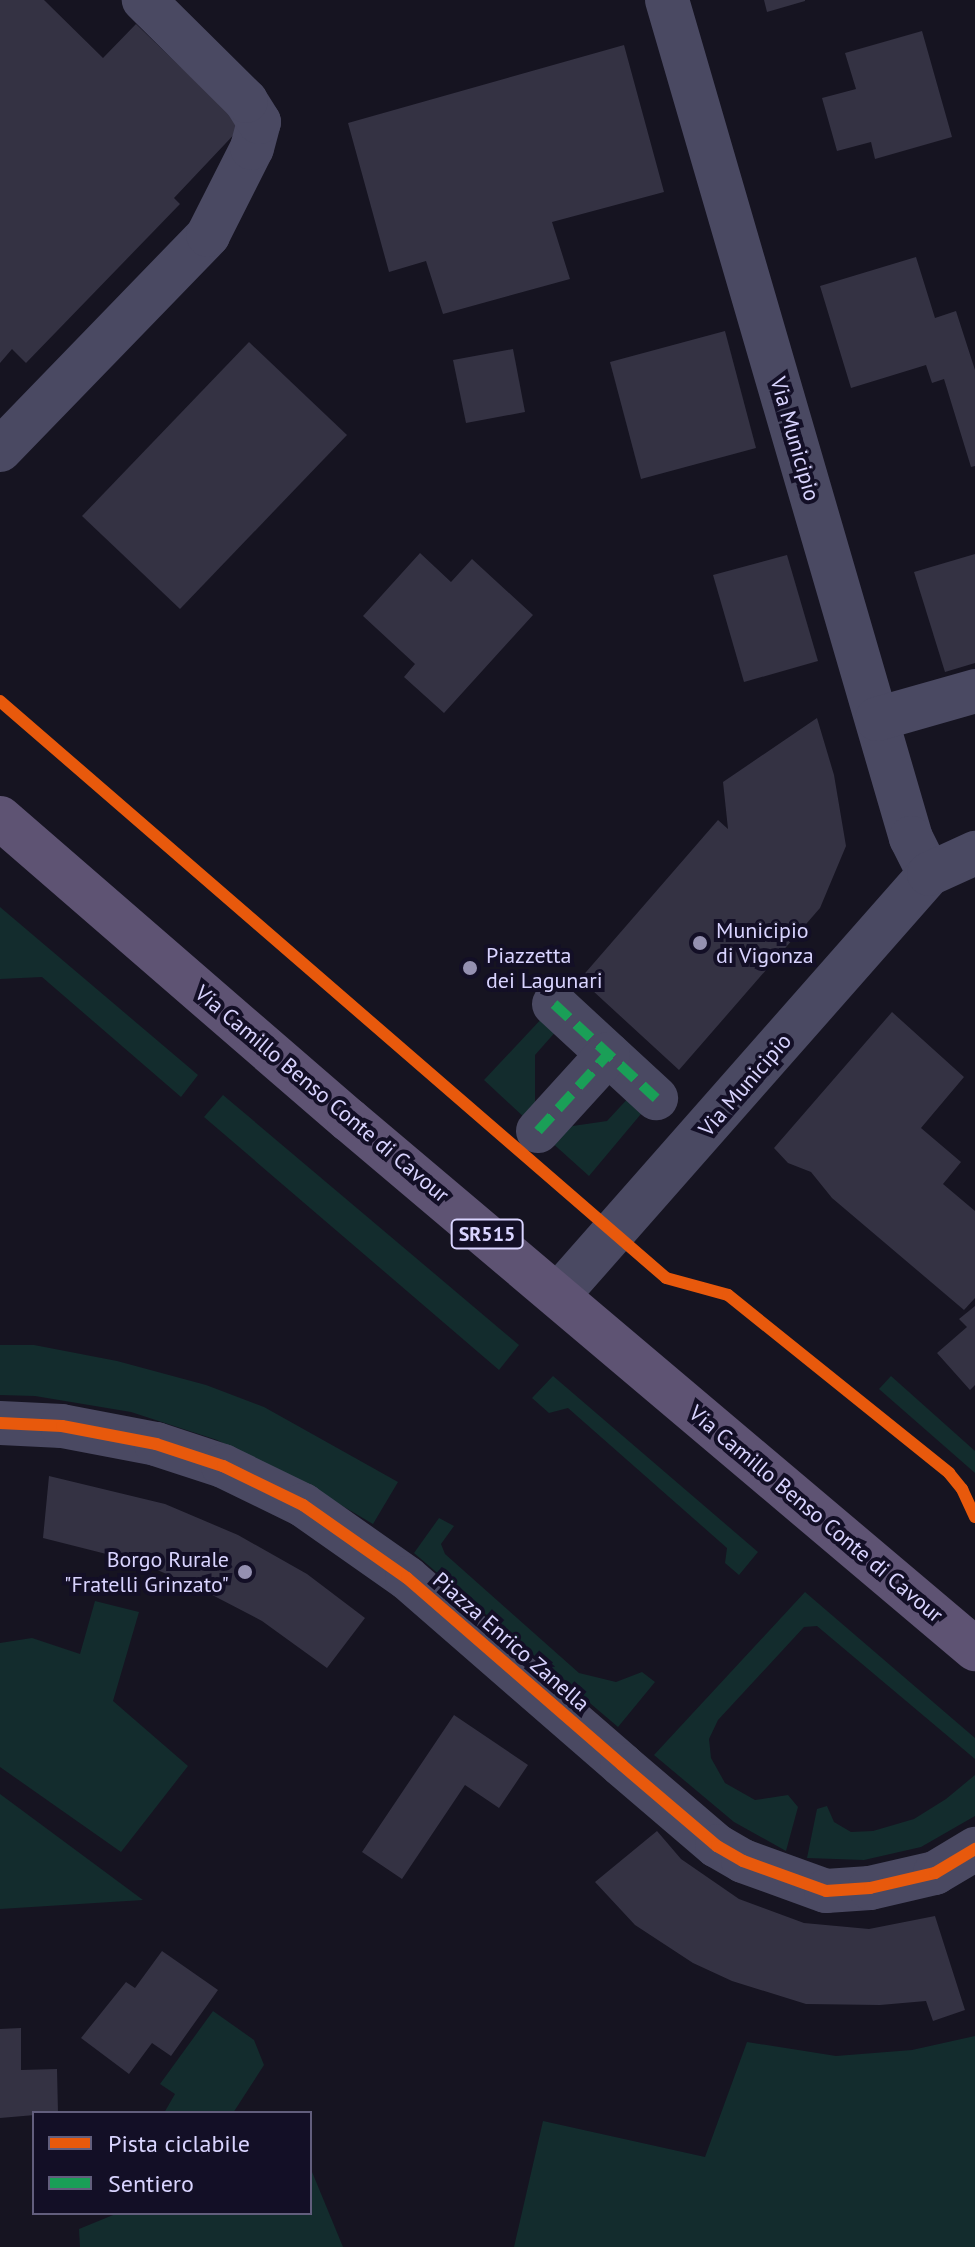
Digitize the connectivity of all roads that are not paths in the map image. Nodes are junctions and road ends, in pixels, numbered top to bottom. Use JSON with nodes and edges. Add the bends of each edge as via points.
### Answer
{"nodes":[{"id":1,"x":144,"y":0,"type":"edge"},
{"id":2,"x":667,"y":0,"type":"edge"},
{"id":3,"x":0,"y":450,"type":"edge"},
{"id":4,"x":975,"y":691,"type":"edge"},
{"id":5,"x":877,"y":719,"type":"junction"},
{"id":6,"x":0,"y":818,"type":"edge"},
{"id":7,"x":975,"y":853,"type":"edge"},
{"id":8,"x":929,"y":874,"type":"junction"},
{"id":9,"x":554,"y":1004,"type":"dead end"},
{"id":10,"x":608,"y":1054,"type":"junction"},
{"id":11,"x":656,"y":1098,"type":"dead end"},
{"id":12,"x":538,"y":1131,"type":"dead end"},
{"id":13,"x":559,"y":1294,"type":"junction"},
{"id":14,"x":0,"y":1423,"type":"edge"},
{"id":15,"x":975,"y":1649,"type":"edge"},
{"id":16,"x":975,"y":1849,"type":"edge"}],
"edges":[{"from":1,"to":3,"type":"street","via":[[246,101],[259,122],[252,148],[208,235]]},
{"from":2,"to":5,"type":"street","name":"Via Municipio"},
{"from":4,"to":5,"type":"street"},
{"from":5,"to":8,"type":"street","name":"Via Municipio","via":[[911,838]]},
{"from":6,"to":13,"type":"main road","name":"Via Camillo Benso Conte di Cavour","number":"SR515"},
{"from":7,"to":8,"type":"street","name":"Via Municipio"},
{"from":8,"to":13,"type":"street","name":"Via Municipio"},
{"from":9,"to":10,"type":"street"},
{"from":10,"to":11,"type":"street"},
{"from":10,"to":12,"type":"street"},
{"from":13,"to":15,"type":"main road","name":"Via Camillo Benso Conte di Cavour","number":"SR515"},
{"from":14,"to":16,"type":"street","name":"Piazza Enrico Zanella","via":[[62,1426],[156,1444],[223,1466],[303,1505],[407,1578],[669,1806],[743,1861],[826,1891],[870,1888],[935,1873]]}]}
